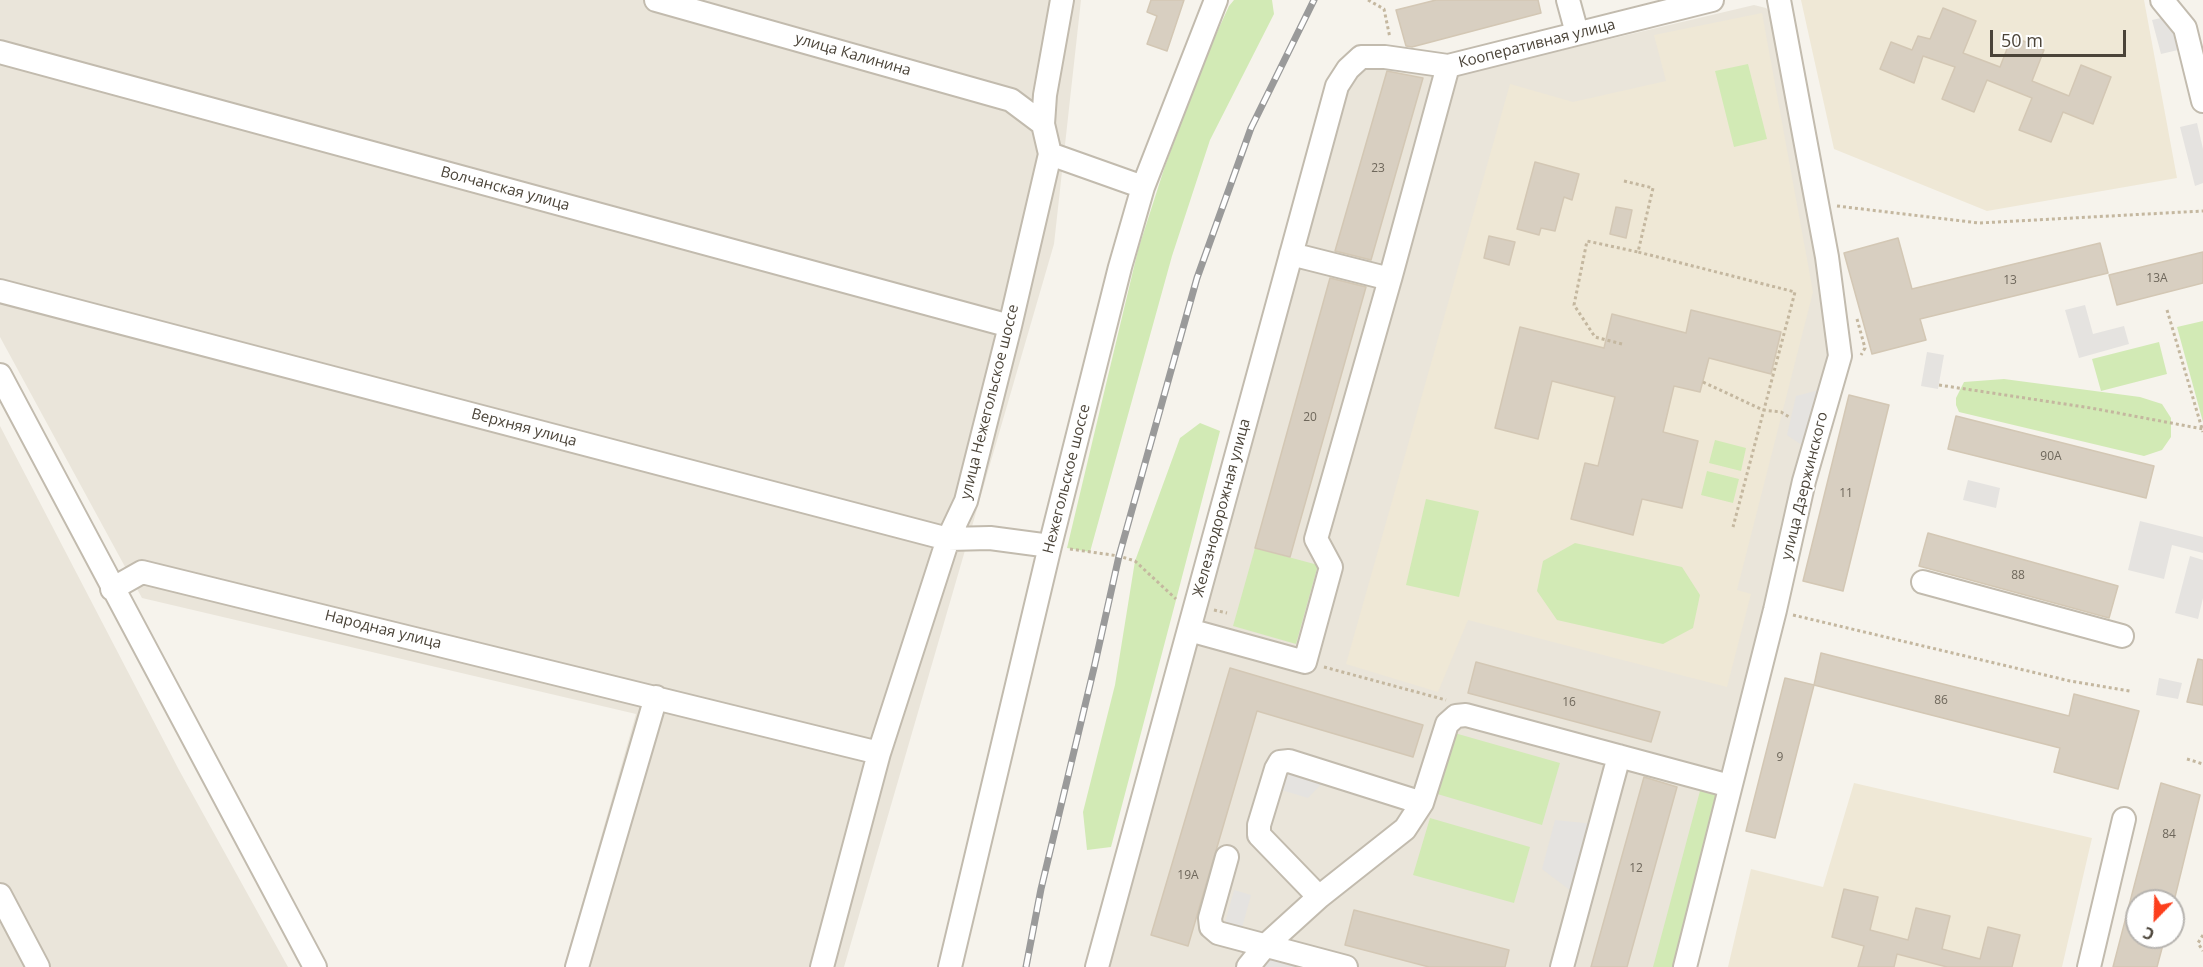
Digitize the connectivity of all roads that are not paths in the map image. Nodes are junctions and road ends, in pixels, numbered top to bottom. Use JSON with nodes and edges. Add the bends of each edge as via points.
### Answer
{"nodes":[{"id":1,"x":656,"y":0,"type":"edge"},
{"id":2,"x":1062,"y":0,"type":"edge"},
{"id":3,"x":1216,"y":0,"type":"edge"},
{"id":4,"x":1568,"y":0,"type":"edge"},
{"id":5,"x":1712,"y":0,"type":"edge"},
{"id":6,"x":1779,"y":0,"type":"edge"},
{"id":7,"x":2162,"y":0,"type":"edge"},
{"id":8,"x":2192,"y":21,"type":"edge"},
{"id":9,"x":1577,"y":33,"type":"junction"},
{"id":10,"x":0,"y":52,"type":"edge"},
{"id":11,"x":1361,"y":57,"type":"joint"},
{"id":12,"x":1448,"y":66,"type":"junction"},
{"id":13,"x":2203,"y":101,"type":"edge"},
{"id":14,"x":1043,"y":124,"type":"junction"},
{"id":15,"x":1050,"y":154,"type":"junction"},
{"id":16,"x":1143,"y":187,"type":"junction"},
{"id":17,"x":1291,"y":254,"type":"junction"},
{"id":18,"x":1390,"y":279,"type":"junction"},
{"id":19,"x":0,"y":291,"type":"edge"},
{"id":20,"x":1010,"y":326,"type":"junction"},
{"id":21,"x":0,"y":375,"type":"edge"},
{"id":22,"x":948,"y":539,"type":"junction"},
{"id":23,"x":1050,"y":546,"type":"junction"},
{"id":24,"x":1923,"y":582,"type":"dead end"},
{"id":25,"x":112,"y":589,"type":"junction"},
{"id":26,"x":1189,"y":630,"type":"junction"},
{"id":27,"x":2122,"y":636,"type":"dead end"},
{"id":28,"x":656,"y":697,"type":"junction"},
{"id":29,"x":879,"y":753,"type":"junction"},
{"id":30,"x":1619,"y":756,"type":"junction"},
{"id":31,"x":1730,"y":786,"type":"junction"},
{"id":32,"x":1422,"y":803,"type":"junction"},
{"id":33,"x":2124,"y":819,"type":"dead end"},
{"id":34,"x":1227,"y":857,"type":"dead end"},
{"id":35,"x":0,"y":895,"type":"edge"},
{"id":36,"x":1318,"y":897,"type":"junction"},
{"id":37,"x":1265,"y":946,"type":"junction"},
{"id":38,"x":38,"y":967,"type":"edge"},
{"id":39,"x":315,"y":967,"type":"edge"},
{"id":40,"x":577,"y":967,"type":"edge"},
{"id":41,"x":822,"y":967,"type":"edge"},
{"id":42,"x":950,"y":967,"type":"edge"},
{"id":43,"x":1097,"y":967,"type":"edge"},
{"id":44,"x":1248,"y":967,"type":"edge"},
{"id":45,"x":1346,"y":967,"type":"edge"},
{"id":46,"x":1562,"y":967,"type":"edge"},
{"id":47,"x":1685,"y":967,"type":"edge"},
{"id":48,"x":2089,"y":967,"type":"edge"}],
"edges":[{"from":1,"to":14,"type":"street","name":"улица Калинина","via":[[1011,100]]},
{"from":2,"to":14,"type":"street","name":"улица Нежегольское шоссе"},
{"from":3,"to":16,"type":"street","name":"Нежегольское шоссе"},
{"from":4,"to":9,"type":"street"},
{"from":5,"to":9,"type":"street","name":"Кооперативная улица"},
{"from":6,"to":31,"type":"street","name":"улица Дзержинского","via":[[1827,257],[1839,356]]},
{"from":7,"to":8,"type":"street"},
{"from":8,"to":13,"type":"street","via":[[2187,36]]},
{"from":9,"to":12,"type":"street","name":"Кооперативная улица"},
{"from":10,"to":20,"type":"street","name":"Волчанская улица"},
{"from":11,"to":12,"type":"street","name":"Кооперативная улица"},
{"from":11,"to":17,"type":"street","name":"Железнодорожная улица","via":[[1337,86]]},
{"from":12,"to":18,"type":"street"},
{"from":14,"to":15,"type":"street","name":"улица Нежегольское шоссе"},
{"from":15,"to":16,"type":"street"},
{"from":15,"to":20,"type":"street","name":"улица Нежегольское шоссе"},
{"from":16,"to":23,"type":"street","name":"Нежегольское шоссе"},
{"from":17,"to":18,"type":"street"},
{"from":17,"to":26,"type":"street","name":"Железнодорожная улица"},
{"from":18,"to":26,"type":"street","via":[[1316,539],[1331,567],[1305,662]]},
{"from":19,"to":22,"type":"street","name":"Верхняя улица"},
{"from":20,"to":22,"type":"street","name":"улица Нежегольское шоссе","via":[[966,501]]},
{"from":21,"to":25,"type":"street"},
{"from":22,"to":23,"type":"street","name":"Верхняя улица","via":[[990,537]]},
{"from":22,"to":29,"type":"street","name":"улица Нежегольское шоссе"},
{"from":23,"to":42,"type":"street","name":"Нежегольское шоссе"},
{"from":24,"to":27,"type":"street"},
{"from":25,"to":28,"type":"street","name":"Народная улица","via":[[142,572]]},
{"from":25,"to":39,"type":"street"},
{"from":26,"to":43,"type":"street","name":"Железнодорожная улица"},
{"from":28,"to":29,"type":"street","name":"Народная улица"},
{"from":28,"to":40,"type":"street"},
{"from":29,"to":41,"type":"street","name":"улица Нежегольское шоссе"},
{"from":30,"to":31,"type":"street"},
{"from":30,"to":32,"type":"street","via":[[1466,715],[1456,716],[1447,724]]},
{"from":30,"to":46,"type":"street"},
{"from":31,"to":47,"type":"street","name":"улица Дзержинского"},
{"from":32,"to":36,"type":"street","via":[[1405,829]]},
{"from":32,"to":36,"type":"street","via":[[1289,761],[1280,762],[1259,835]]},
{"from":33,"to":48,"type":"street"},
{"from":34,"to":37,"type":"street","via":[[1211,927],[1218,933]]},
{"from":35,"to":38,"type":"street"},
{"from":36,"to":37,"type":"street"},
{"from":37,"to":44,"type":"street"},
{"from":37,"to":45,"type":"street"}]}
